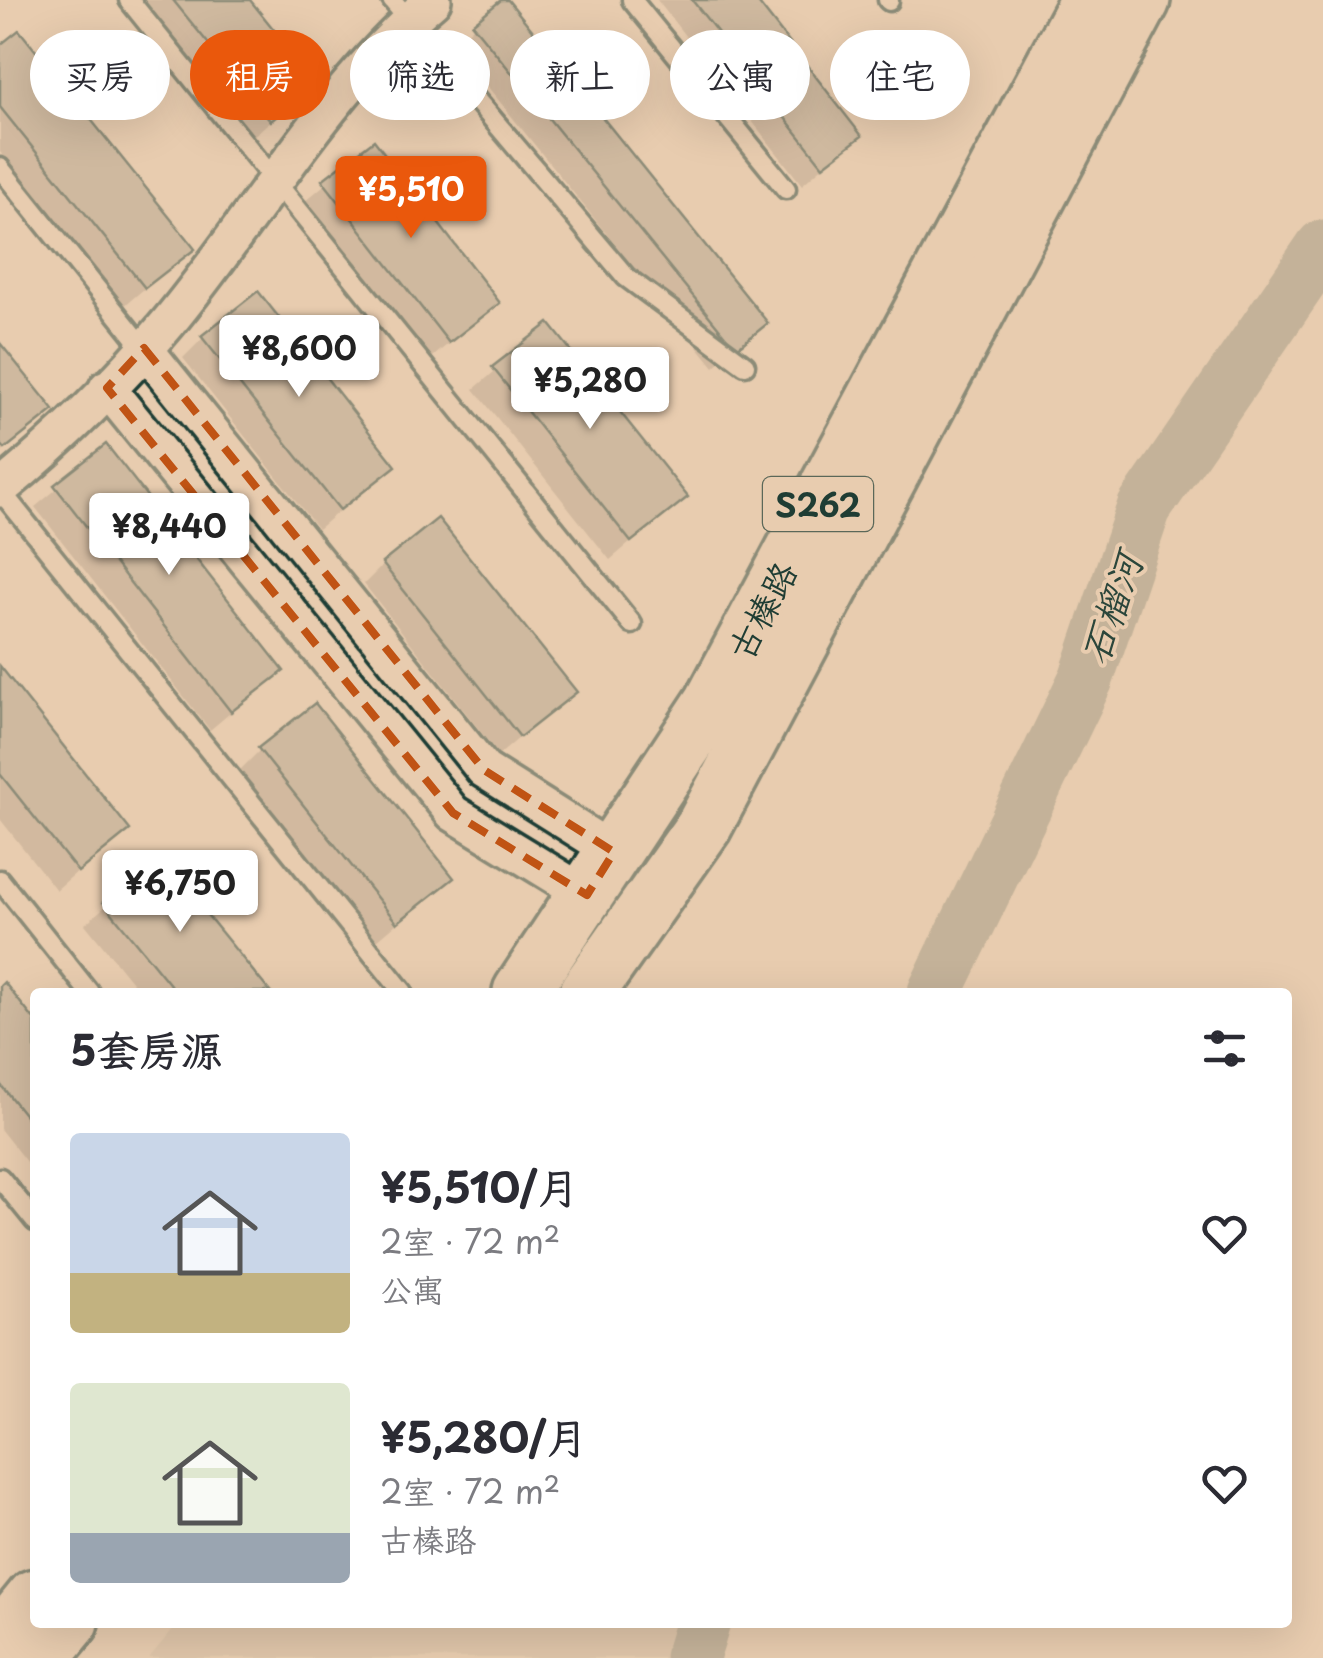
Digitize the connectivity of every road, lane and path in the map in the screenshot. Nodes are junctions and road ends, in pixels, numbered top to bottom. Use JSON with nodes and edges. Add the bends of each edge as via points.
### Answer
{"nodes":[{"id":1,"x":129,"y":0,"type":"edge"},
{"id":2,"x":632,"y":0,"type":"edge"},
{"id":3,"x":1088,"y":0,"type":"edge"},
{"id":4,"x":1142,"y":0,"type":"edge"},
{"id":5,"x":411,"y":7,"type":"edge"},
{"id":6,"x":0,"y":168,"type":"edge"},
{"id":7,"x":275,"y":181,"type":"junction"},
{"id":8,"x":786,"y":189,"type":"dead end"},
{"id":9,"x":144,"y":348,"type":"junction"},
{"id":10,"x":745,"y":365,"type":"dead end"},
{"id":11,"x":107,"y":388,"type":"junction"},
{"id":12,"x":0,"y":489,"type":"edge"},
{"id":13,"x":632,"y":624,"type":"dead end"},
{"id":14,"x":600,"y":873,"type":"junction"},
{"id":15,"x":0,"y":880,"type":"edge"},
{"id":16,"x":86,"y":988,"type":"edge"},
{"id":17,"x":400,"y":988,"type":"edge"},
{"id":18,"x":523,"y":988,"type":"edge"},
{"id":19,"x":590,"y":988,"type":"edge"},
{"id":20,"x":0,"y":1178,"type":"edge"},
{"id":21,"x":30,"y":1215,"type":"edge"},
{"id":22,"x":30,"y":1603,"type":"edge"},
{"id":23,"x":67,"y":1628,"type":"edge"},
{"id":24,"x":0,"y":1640,"type":"edge"},
{"id":25,"x":41,"y":1658,"type":"edge"}],
"edges":[{"from":1,"to":7,"type":"lane"},
{"from":2,"to":8,"type":"lane"},
{"from":3,"to":14,"type":"main road","name":"古榛路","number":"S262","via":[[712,703]]},
{"from":4,"to":19,"type":"main road","name":"古榛路","number":"S262","via":[[704,826]]},
{"from":5,"to":7,"type":"street"},
{"from":5,"to":10,"type":"lane","via":[[626,276]]},
{"from":6,"to":9,"type":"lane"},
{"from":7,"to":9,"type":"street"},
{"from":7,"to":13,"type":"lane"},
{"from":9,"to":11,"type":"street"},
{"from":9,"to":14,"type":"street","via":[[484,770]]},
{"from":11,"to":12,"type":"street"},
{"from":11,"to":14,"type":"street","via":[[452,812]]},
{"from":12,"to":17,"type":"lane"},
{"from":14,"to":18,"type":"main road","name":"古榛路","number":"S262"},
{"from":15,"to":16,"type":"lane"},
{"from":20,"to":21,"type":"lane"},
{"from":22,"to":24,"type":"main road"},
{"from":23,"to":25,"type":"main road"}]}
